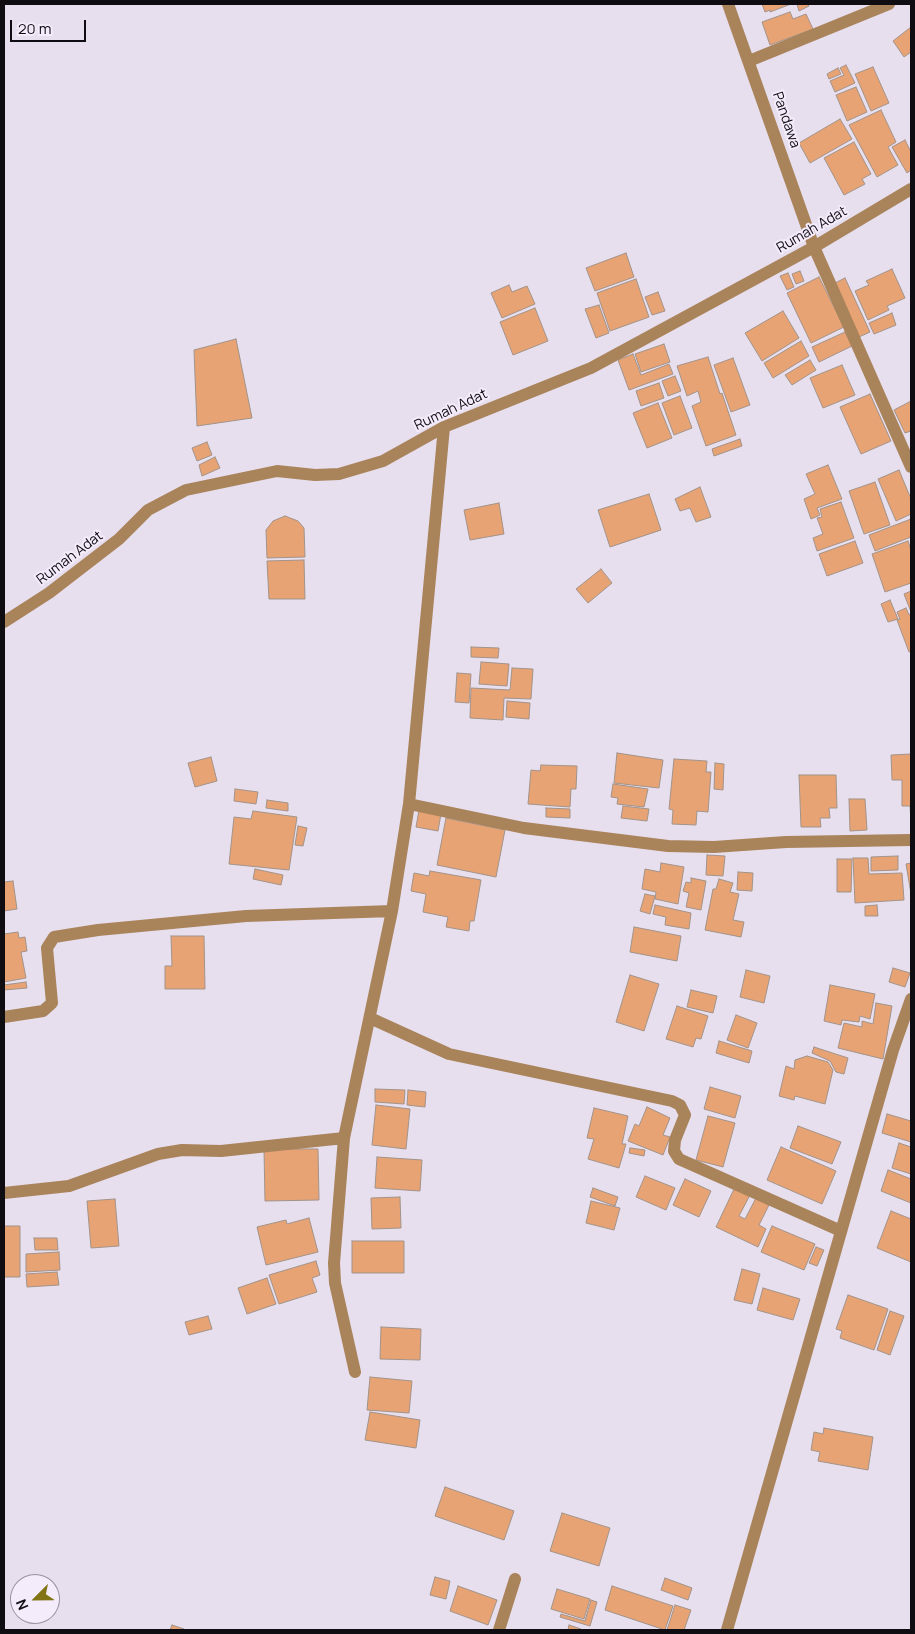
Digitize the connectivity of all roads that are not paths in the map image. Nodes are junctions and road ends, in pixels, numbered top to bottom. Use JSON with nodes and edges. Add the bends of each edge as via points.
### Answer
{"nodes":[{"id":1,"x":728,"y":4,"type":"edge"},
{"id":2,"x":889,"y":4,"type":"edge"},
{"id":3,"x":749,"y":61,"type":"junction"},
{"id":4,"x":911,"y":189,"type":"edge"},
{"id":5,"x":814,"y":247,"type":"junction"},
{"id":6,"x":444,"y":427,"type":"junction"},
{"id":7,"x":911,"y":467,"type":"edge"},
{"id":8,"x":4,"y":622,"type":"edge"},
{"id":9,"x":409,"y":804,"type":"junction"},
{"id":10,"x":911,"y":840,"type":"edge"},
{"id":11,"x":392,"y":911,"type":"junction"},
{"id":12,"x":911,"y":1000,"type":"edge"},
{"id":13,"x":4,"y":1017,"type":"edge"},
{"id":14,"x":370,"y":1018,"type":"junction"},
{"id":15,"x":344,"y":1138,"type":"junction"},
{"id":16,"x":4,"y":1193,"type":"edge"},
{"id":17,"x":841,"y":1231,"type":"junction"},
{"id":18,"x":355,"y":1372,"type":"dead end"},
{"id":19,"x":515,"y":1579,"type":"dead end"},
{"id":20,"x":499,"y":1630,"type":"edge"},
{"id":21,"x":727,"y":1630,"type":"edge"}],
"edges":[{"from":1,"to":3,"type":"street","name":"Pandawa"},
{"from":2,"to":3,"type":"street"},
{"from":3,"to":5,"type":"street","name":"Pandawa"},
{"from":4,"to":5,"type":"street","name":"Rumah Adat"},
{"from":5,"to":6,"type":"street","name":"Rumah Adat","via":[[591,368]]},
{"from":5,"to":7,"type":"street","name":"Pandawa"},
{"from":6,"to":8,"type":"street","name":"Rumah Adat","via":[[383,461],[357,470],[315,475],[277,471],[186,490],[148,510],[65,581]]},
{"from":6,"to":9,"type":"street"},
{"from":9,"to":10,"type":"street","via":[[524,828],[668,846]]},
{"from":9,"to":11,"type":"street"},
{"from":11,"to":13,"type":"street","via":[[246,916],[54,937],[47,948],[52,1003],[42,1011]]},
{"from":11,"to":14,"type":"street"},
{"from":12,"to":17,"type":"street","via":[[892,1050]]},
{"from":14,"to":15,"type":"street"},
{"from":14,"to":17,"type":"street","via":[[449,1054],[672,1101],[680,1105],[685,1115],[675,1140],[674,1151],[679,1158]]},
{"from":15,"to":16,"type":"street","via":[[220,1151],[182,1150],[158,1154],[69,1186]]},
{"from":15,"to":18,"type":"street","via":[[334,1263],[335,1283]]},
{"from":17,"to":21,"type":"street"},
{"from":19,"to":20,"type":"street"}]}
